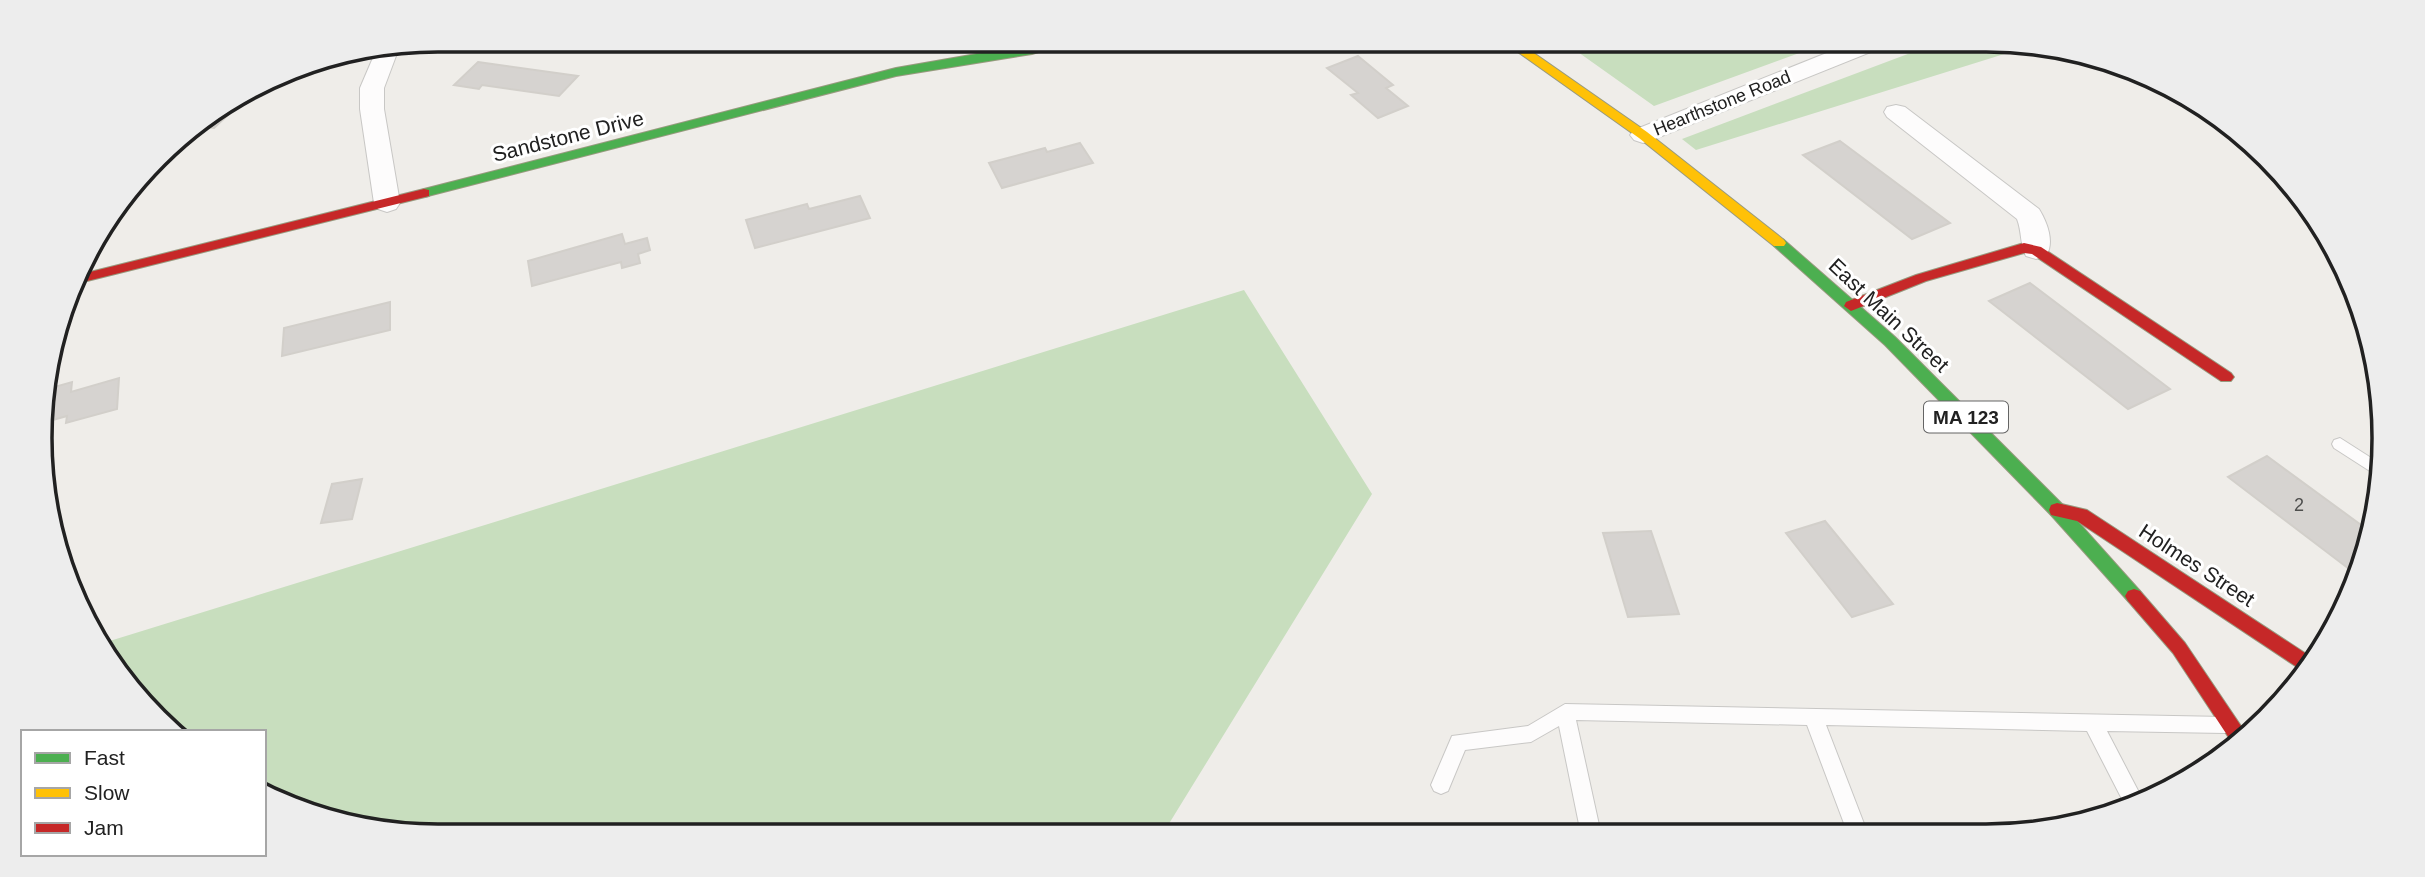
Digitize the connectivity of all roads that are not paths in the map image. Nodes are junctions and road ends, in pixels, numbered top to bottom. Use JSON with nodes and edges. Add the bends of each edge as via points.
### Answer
{"nodes":[{"id":1,"x":1020,"y":52,"type":"edge"},
{"id":2,"x":1524,"y":52,"type":"edge"},
{"id":3,"x":1850,"y":52,"type":"edge"},
{"id":4,"x":384,"y":57,"type":"edge"},
{"id":5,"x":1896,"y":112,"type":"dead end"},
{"id":6,"x":1643,"y":135,"type":"junction"},
{"id":7,"x":387,"y":203,"type":"junction"},
{"id":8,"x":2036,"y":250,"type":"junction"},
{"id":9,"x":88,"y":277,"type":"edge"},
{"id":10,"x":1851,"y":306,"type":"junction"},
{"id":11,"x":2226,"y":377,"type":"dead end"},
{"id":12,"x":2340,"y":444,"type":"dead end"},
{"id":13,"x":2372,"y":466,"type":"edge"},
{"id":14,"x":2057,"y":510,"type":"junction"},
{"id":15,"x":2302,"y":660,"type":"edge"},
{"id":16,"x":1565,"y":712,"type":"junction"},
{"id":17,"x":1813,"y":717,"type":"junction"},
{"id":18,"x":2093,"y":723,"type":"junction"},
{"id":19,"x":2231,"y":725,"type":"junction"},
{"id":20,"x":2236,"y":733,"type":"edge"},
{"id":21,"x":1441,"y":785,"type":"dead end"},
{"id":22,"x":2131,"y":796,"type":"edge"},
{"id":23,"x":1589,"y":825,"type":"edge"},
{"id":24,"x":1855,"y":825,"type":"edge"}],
"edges":[{"from":1,"to":7,"type":"main road","name":"Sandstone Drive","via":[[895,72]]},
{"from":2,"to":6,"type":"main road","number":"MA 123"},
{"from":3,"to":6,"type":"street","name":"Hearthstone Road"},
{"from":4,"to":7,"type":"street","via":[[372,88],[372,109]]},
{"from":5,"to":8,"type":"street","via":[[2029,215]]},
{"from":6,"to":10,"type":"main road","name":"East Main Street","number":"MA 123"},
{"from":7,"to":9,"type":"main road","name":"Sandstone Drive"},
{"from":8,"to":10,"type":"main road","via":[[2024,248],[1921,278]]},
{"from":8,"to":11,"type":"main road"},
{"from":10,"to":14,"type":"main road","name":"East Main Street","number":"MA 123"},
{"from":12,"to":13,"type":"lane"},
{"from":14,"to":15,"type":"main road","name":"Holmes Street","via":[[2081,515]]},
{"from":14,"to":19,"type":"main road","name":"East Main Street","number":"MA 123","via":[[2179,648]]},
{"from":16,"to":17,"type":"lane"},
{"from":16,"to":21,"type":"lane","via":[[1531,734],[1459,742]]},
{"from":16,"to":23,"type":"lane"},
{"from":17,"to":18,"type":"lane"},
{"from":17,"to":24,"type":"lane"},
{"from":18,"to":19,"type":"lane"},
{"from":18,"to":22,"type":"lane"},
{"from":19,"to":20,"type":"main road","name":"East Main Street","number":"MA 123"}]}
